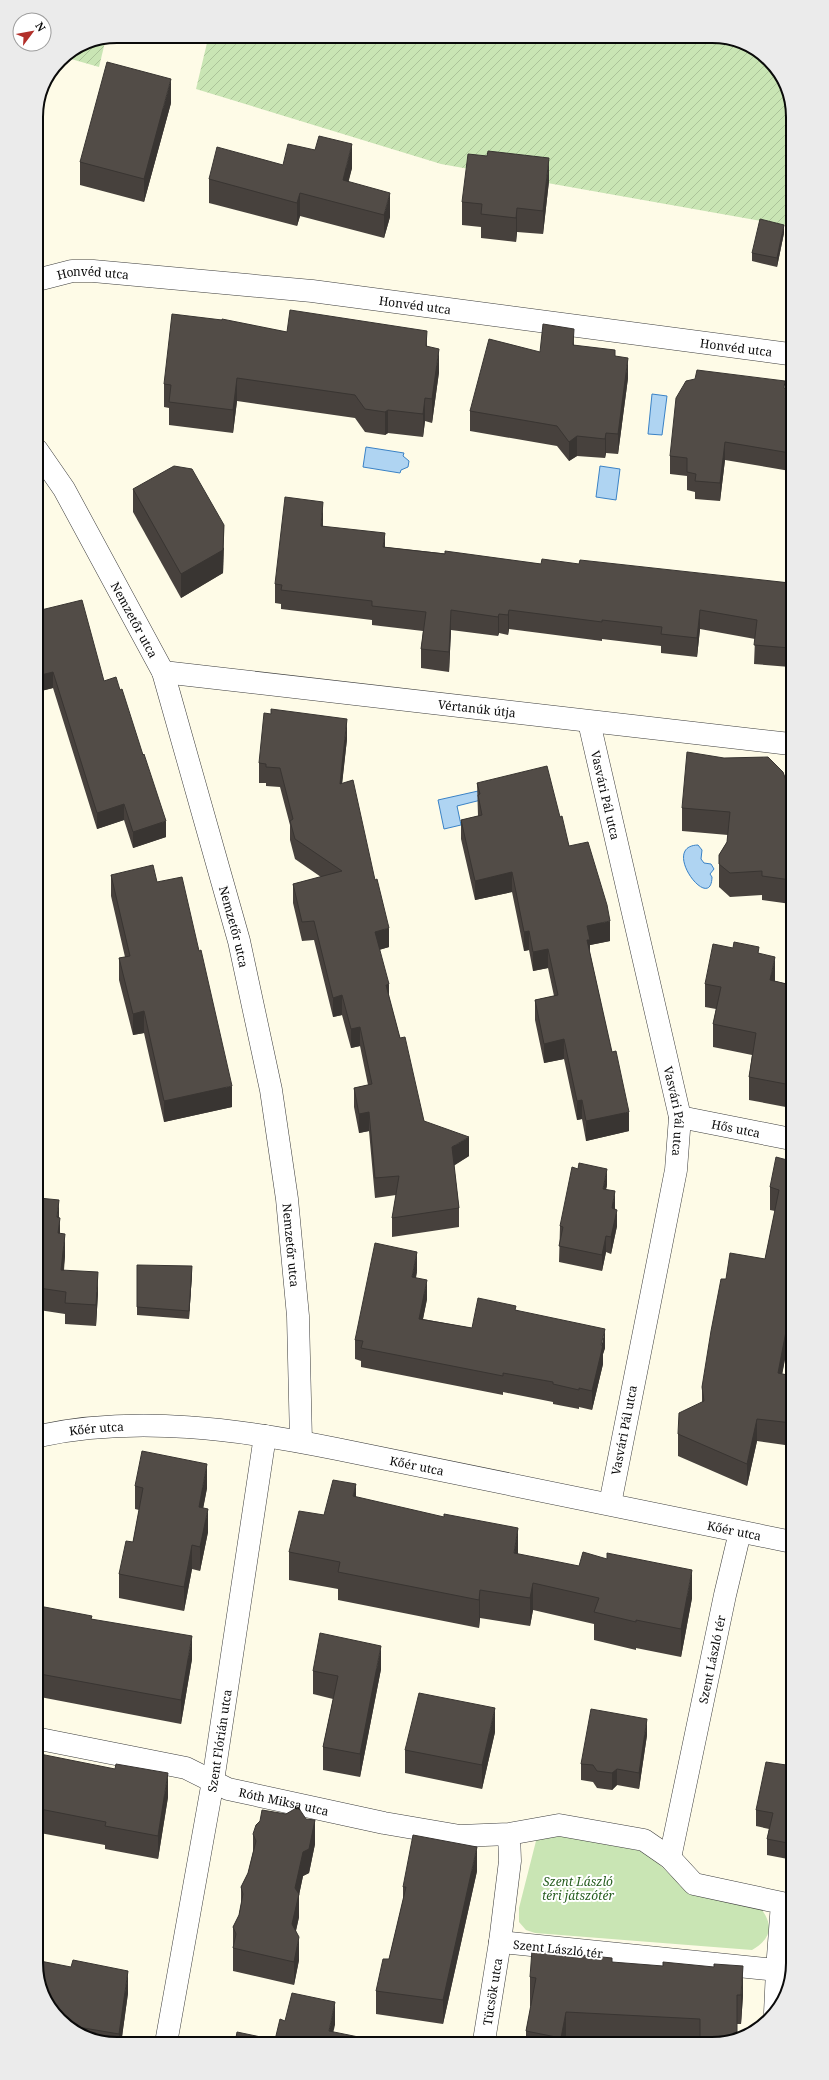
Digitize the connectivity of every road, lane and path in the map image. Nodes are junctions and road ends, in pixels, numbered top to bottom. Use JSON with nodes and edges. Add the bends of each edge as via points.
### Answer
{"nodes":[{"id":1,"x":43,"y":278,"type":"edge"},
{"id":2,"x":786,"y":354,"type":"edge"},
{"id":3,"x":43,"y":459,"type":"edge"},
{"id":4,"x":163,"y":672,"type":"junction"},
{"id":5,"x":589,"y":722,"type":"junction"},
{"id":6,"x":786,"y":744,"type":"edge"},
{"id":7,"x":680,"y":1117,"type":"junction"},
{"id":8,"x":786,"y":1138,"type":"edge"},
{"id":9,"x":43,"y":1435,"type":"edge"},
{"id":10,"x":265,"y":1436,"type":"junction"},
{"id":11,"x":301,"y":1442,"type":"junction"},
{"id":12,"x":610,"y":1504,"type":"junction"},
{"id":13,"x":740,"y":1532,"type":"junction"},
{"id":14,"x":786,"y":1541,"type":"edge"},
{"id":15,"x":43,"y":1740,"type":"edge"},
{"id":16,"x":213,"y":1781,"type":"junction"},
{"id":17,"x":509,"y":1834,"type":"junction"},
{"id":18,"x":670,"y":1858,"type":"junction"},
{"id":19,"x":786,"y":1904,"type":"edge"},
{"id":20,"x":786,"y":1916,"type":"edge"},
{"id":21,"x":500,"y":1942,"type":"junction"},
{"id":22,"x":777,"y":1970,"type":"junction"},
{"id":23,"x":776,"y":2000,"type":"edge"},
{"id":24,"x":167,"y":2037,"type":"edge"},
{"id":25,"x":485,"y":2037,"type":"edge"}],
"edges":[{"from":1,"to":2,"type":"street","name":"Honvéd utca","via":[[72,271],[93,271],[312,291]]},
{"from":3,"to":4,"type":"street","name":"Nemzetőr utca","via":[[64,489]]},
{"from":4,"to":5,"type":"street","name":"Vértanúk útja"},
{"from":4,"to":11,"type":"street","name":"Nemzetőr utca","via":[[239,941],[271,1090],[287,1198],[298,1316]]},
{"from":5,"to":6,"type":"street","name":"Vértanúk útja"},
{"from":5,"to":7,"type":"street","name":"Vasvári Pál utca"},
{"from":7,"to":8,"type":"street","name":"Hős utca"},
{"from":7,"to":12,"type":"street","name":"Vasvári Pál utca","via":[[676,1170]]},
{"from":9,"to":10,"type":"street","name":"Kőér utca","via":[[71,1429],[120,1425],[180,1427]]},
{"from":10,"to":11,"type":"street","name":"Kőér utca"},
{"from":10,"to":16,"type":"street","name":"Szent Flórián utca"},
{"from":11,"to":12,"type":"street","name":"Kőér utca"},
{"from":12,"to":13,"type":"street","name":"Kőér utca"},
{"from":13,"to":14,"type":"street","name":"Kőér utca"},
{"from":13,"to":18,"type":"street","name":"Szent László tér"},
{"from":15,"to":16,"type":"street","name":"Róth Miksa utca","via":[[186,1768]]},
{"from":16,"to":17,"type":"street","name":"Róth Miksa utca","via":[[228,1789],[384,1823],[460,1836]]},
{"from":16,"to":24,"type":"street","name":"Szent Flórián utca"},
{"from":17,"to":18,"type":"street","via":[[559,1825],[644,1840]]},
{"from":17,"to":21,"type":"street","name":"Szent László tér","via":[[510,1861]]},
{"from":18,"to":19,"type":"street","via":[[694,1884]]},
{"from":20,"to":22,"type":"street"},
{"from":21,"to":22,"type":"street","name":"Szent László tér"},
{"from":21,"to":25,"type":"street","name":"Tücsök utca"},
{"from":22,"to":23,"type":"street"}]}
